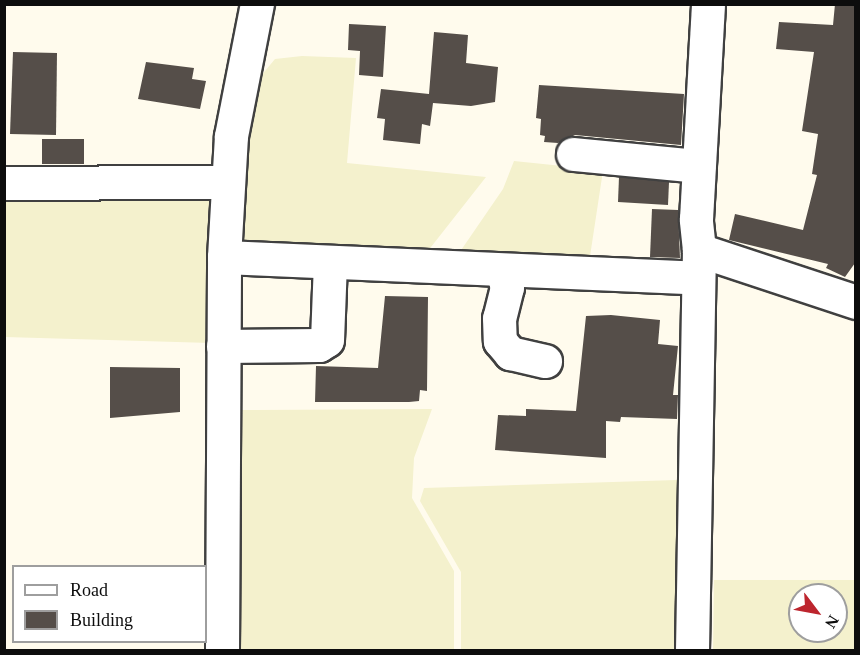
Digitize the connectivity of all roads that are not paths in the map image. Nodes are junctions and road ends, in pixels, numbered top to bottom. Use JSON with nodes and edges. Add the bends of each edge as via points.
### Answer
{"nodes":[{"id":1,"x":257,"y":4,"type":"edge"},
{"id":2,"x":708,"y":4,"type":"edge"},
{"id":3,"x":573,"y":154,"type":"dead end"},
{"id":4,"x":699,"y":166,"type":"junction"},
{"id":5,"x":228,"y":182,"type":"junction"},
{"id":6,"x":4,"y":183,"type":"edge"},
{"id":7,"x":224,"y":257,"type":"junction"},
{"id":8,"x":330,"y":262,"type":"junction"},
{"id":9,"x":698,"y":264,"type":"junction"},
{"id":10,"x":502,"y":270,"type":"junction"},
{"id":11,"x":855,"y":302,"type":"edge"},
{"id":12,"x":223,"y":346,"type":"junction"},
{"id":13,"x":545,"y":361,"type":"dead end"},
{"id":14,"x":222,"y":651,"type":"edge"},
{"id":15,"x":692,"y":651,"type":"edge"}],
"edges":[{"from":1,"to":5,"type":"street","via":[[231,136]]},
{"from":2,"to":4,"type":"street"},
{"from":3,"to":4,"type":"street"},
{"from":4,"to":9,"type":"street"},
{"from":5,"to":6,"type":"street"},
{"from":5,"to":7,"type":"street"},
{"from":7,"to":8,"type":"street"},
{"from":7,"to":12,"type":"street"},
{"from":8,"to":10,"type":"street"},
{"from":8,"to":12,"type":"street","via":[[327,339],[319,345]]},
{"from":9,"to":10,"type":"street"},
{"from":9,"to":11,"type":"street"},
{"from":9,"to":15,"type":"street"},
{"from":10,"to":13,"type":"street","via":[[507,287],[499,318],[500,341],[510,353]]},
{"from":12,"to":14,"type":"street"}]}
